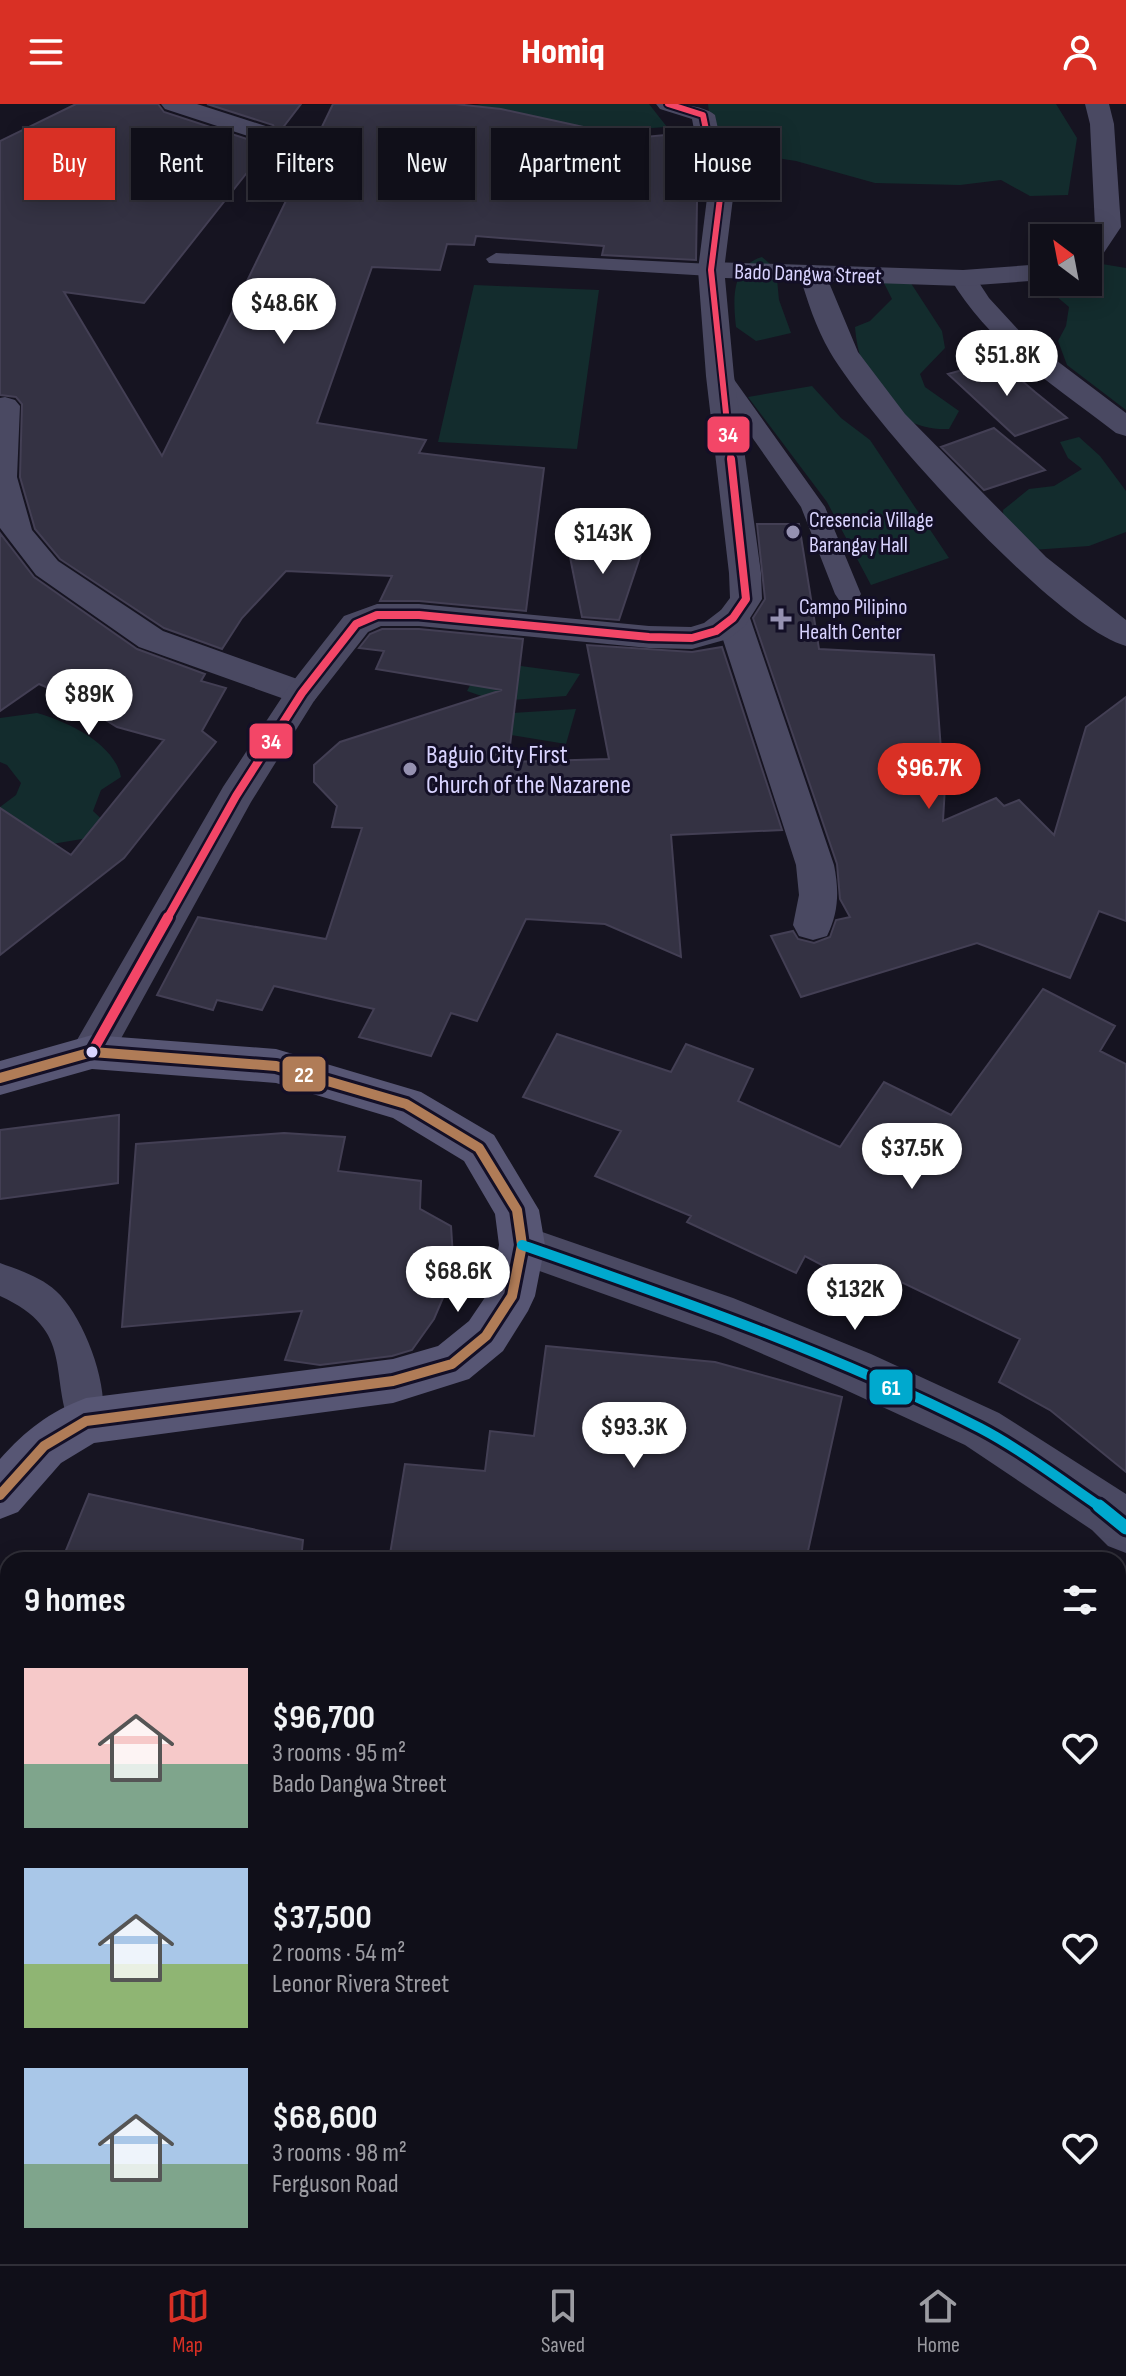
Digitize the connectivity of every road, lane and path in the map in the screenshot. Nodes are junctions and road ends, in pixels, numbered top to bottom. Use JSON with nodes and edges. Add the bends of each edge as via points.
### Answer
{"nodes":[{"id":1,"x":173,"y":104,"type":"edge"},
{"id":2,"x":668,"y":104,"type":"edge"},
{"id":3,"x":1097,"y":104,"type":"edge"},
{"id":4,"x":705,"y":110,"type":"edge"},
{"id":5,"x":248,"y":128,"type":"edge"},
{"id":6,"x":1102,"y":236,"type":"edge"},
{"id":7,"x":496,"y":259,"type":"dead end"},
{"id":8,"x":711,"y":270,"type":"junction"},
{"id":9,"x":812,"y":273,"type":"junction"},
{"id":10,"x":1030,"y":273,"type":"edge"},
{"id":11,"x":963,"y":278,"type":"junction"},
{"id":12,"x":720,"y":376,"type":"junction"},
{"id":13,"x":5,"y":406,"type":"dead end"},
{"id":14,"x":1126,"y":427,"type":"edge"},
{"id":15,"x":848,"y":594,"type":"dead end"},
{"id":16,"x":733,"y":618,"type":"junction"},
{"id":17,"x":1126,"y":635,"type":"edge"},
{"id":18,"x":302,"y":693,"type":"junction"},
{"id":19,"x":813,"y":925,"type":"dead end"},
{"id":20,"x":92,"y":1052,"type":"junction"},
{"id":21,"x":0,"y":1078,"type":"edge"},
{"id":22,"x":522,"y":1245,"type":"junction"},
{"id":23,"x":0,"y":1279,"type":"edge"},
{"id":24,"x":86,"y":1421,"type":"junction"},
{"id":25,"x":0,"y":1495,"type":"edge"},
{"id":26,"x":1121,"y":1518,"type":"edge"}],
"edges":[{"from":1,"to":5,"type":"street"},
{"from":2,"to":4,"type":"street"},
{"from":3,"to":6,"type":"street","via":[[1108,227]]},
{"from":4,"to":8,"type":"street","via":[[720,198]]},
{"from":7,"to":8,"type":"lane"},
{"from":8,"to":9,"type":"street","name":"Bado Dangwa Street"},
{"from":8,"to":12,"type":"street","name":"Bado Dangwa Street"},
{"from":9,"to":11,"type":"street","name":"Bado Dangwa Street"},
{"from":9,"to":17,"type":"street","via":[[828,321],[870,391],[1060,590]]},
{"from":10,"to":11,"type":"street","name":"Bado Dangwa Street"},
{"from":11,"to":14,"type":"street","via":[[1003,331]]},
{"from":12,"to":15,"type":"lane","via":[[813,507]]},
{"from":12,"to":16,"type":"street","name":"Bado Dangwa Street","via":[[745,573],[746,599]]},
{"from":13,"to":18,"type":"street","via":[[2,477],[17,532],[47,568],[151,639]]},
{"from":16,"to":18,"type":"street","via":[[716,631],[692,638],[377,615],[356,624]]},
{"from":16,"to":19,"type":"street","via":[[815,865],[819,889]]},
{"from":18,"to":20,"type":"street","via":[[236,796]]},
{"from":20,"to":21,"type":"main road"},
{"from":20,"to":22,"type":"main road","via":[[276,1066],[406,1104],[479,1148],[517,1210]]},
{"from":22,"to":24,"type":"main road","via":[[512,1296],[486,1336],[452,1364],[393,1381]]},
{"from":22,"to":26,"type":"street","via":[[733,1319],[854,1370],[982,1429]]},
{"from":23,"to":24,"type":"lane","via":[[39,1298],[62,1321],[78,1364]]},
{"from":24,"to":25,"type":"main road","via":[[44,1446]]}]}
